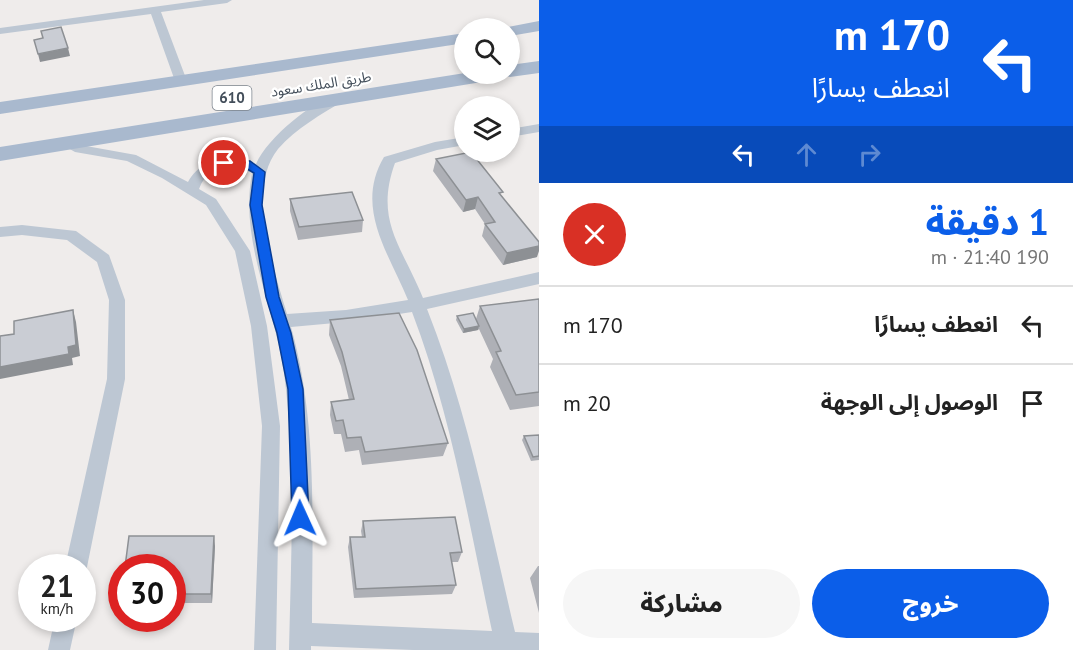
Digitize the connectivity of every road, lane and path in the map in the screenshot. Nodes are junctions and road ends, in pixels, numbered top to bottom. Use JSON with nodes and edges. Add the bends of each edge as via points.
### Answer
{"nodes":[{"id":1,"x":227,"y":0,"type":"edge"},
{"id":2,"x":209,"y":1,"type":"edge"},
{"id":3,"x":155,"y":10,"type":"junction"},
{"id":4,"x":539,"y":26,"type":"edge"},
{"id":5,"x":520,"y":29,"type":"edge"},
{"id":6,"x":0,"y":31,"type":"edge"},
{"id":7,"x":454,"y":40,"type":"edge"},
{"id":8,"x":539,"y":50,"type":"edge"},
{"id":9,"x":520,"y":53,"type":"edge"},
{"id":10,"x":454,"y":63,"type":"edge"},
{"id":11,"x":539,"y":67,"type":"edge"},
{"id":12,"x":520,"y":70,"type":"edge"},
{"id":13,"x":454,"y":80,"type":"edge"},
{"id":14,"x":181,"y":81,"type":"junction"},
{"id":15,"x":342,"y":97,"type":"junction"},
{"id":16,"x":0,"y":108,"type":"edge"},
{"id":17,"x":539,"y":128,"type":"edge"},
{"id":18,"x":520,"y":131,"type":"edge"},
{"id":19,"x":0,"y":135,"type":"edge"},
{"id":20,"x":454,"y":143,"type":"edge"},
{"id":21,"x":75,"y":148,"type":"dead end"},
{"id":22,"x":0,"y":154,"type":"edge"},
{"id":23,"x":260,"y":172,"type":"junction"},
{"id":24,"x":192,"y":190,"type":"junction"},
{"id":25,"x":0,"y":232,"type":"edge"},
{"id":26,"x":539,"y":278,"type":"edge"},
{"id":27,"x":418,"y":306,"type":"junction"},
{"id":28,"x":280,"y":321,"type":"junction"},
{"id":29,"x":79,"y":554,"type":"edge"},
{"id":30,"x":63,"y":632,"type":"edge"},
{"id":31,"x":300,"y":642,"type":"edge"},
{"id":32,"x":506,"y":642,"type":"junction"},
{"id":33,"x":539,"y":644,"type":"edge"},
{"id":34,"x":59,"y":650,"type":"edge"},
{"id":35,"x":265,"y":650,"type":"edge"}],
"edges":[{"from":1,"to":2,"type":"street"},
{"from":2,"to":3,"type":"street"},
{"from":3,"to":6,"type":"street"},
{"from":3,"to":14,"type":"street"},
{"from":4,"to":5,"type":"main road"},
{"from":7,"to":14,"type":"main road","name":"طريق الملك سعود","number":"610"},
{"from":8,"to":9,"type":"main road"},
{"from":10,"to":19,"type":"main road","name":"طريق الملك سعود","number":"610"},
{"from":11,"to":12,"type":"main road"},
{"from":13,"to":15,"type":"main road"},
{"from":14,"to":16,"type":"main road","name":"طريق الملك سعود","number":"610"},
{"from":15,"to":22,"type":"main road"},
{"from":15,"to":23,"type":"street","via":[[280,138]]},
{"from":17,"to":18,"type":"street"},
{"from":20,"to":27,"type":"street","via":[[389,159],[381,182],[382,227]]},
{"from":21,"to":24,"type":"street","via":[[131,158]]},
{"from":23,"to":24,"type":"street","via":[[246,164],[208,167],[199,173]]},
{"from":23,"to":28,"type":"street","via":[[256,205]]},
{"from":24,"to":35,"type":"street","via":[[211,202],[242,251],[259,326],[271,426]]},
{"from":25,"to":29,"type":"street","via":[[71,235],[104,259],[117,300],[116,378]]},
{"from":26,"to":27,"type":"street"},
{"from":27,"to":28,"type":"street"},
{"from":27,"to":32,"type":"street","via":[[435,350],[460,440]]},
{"from":28,"to":31,"type":"street","via":[[295,389]]},
{"from":30,"to":34,"type":"street"},
{"from":31,"to":32,"type":"street"},
{"from":32,"to":33,"type":"street"}]}
